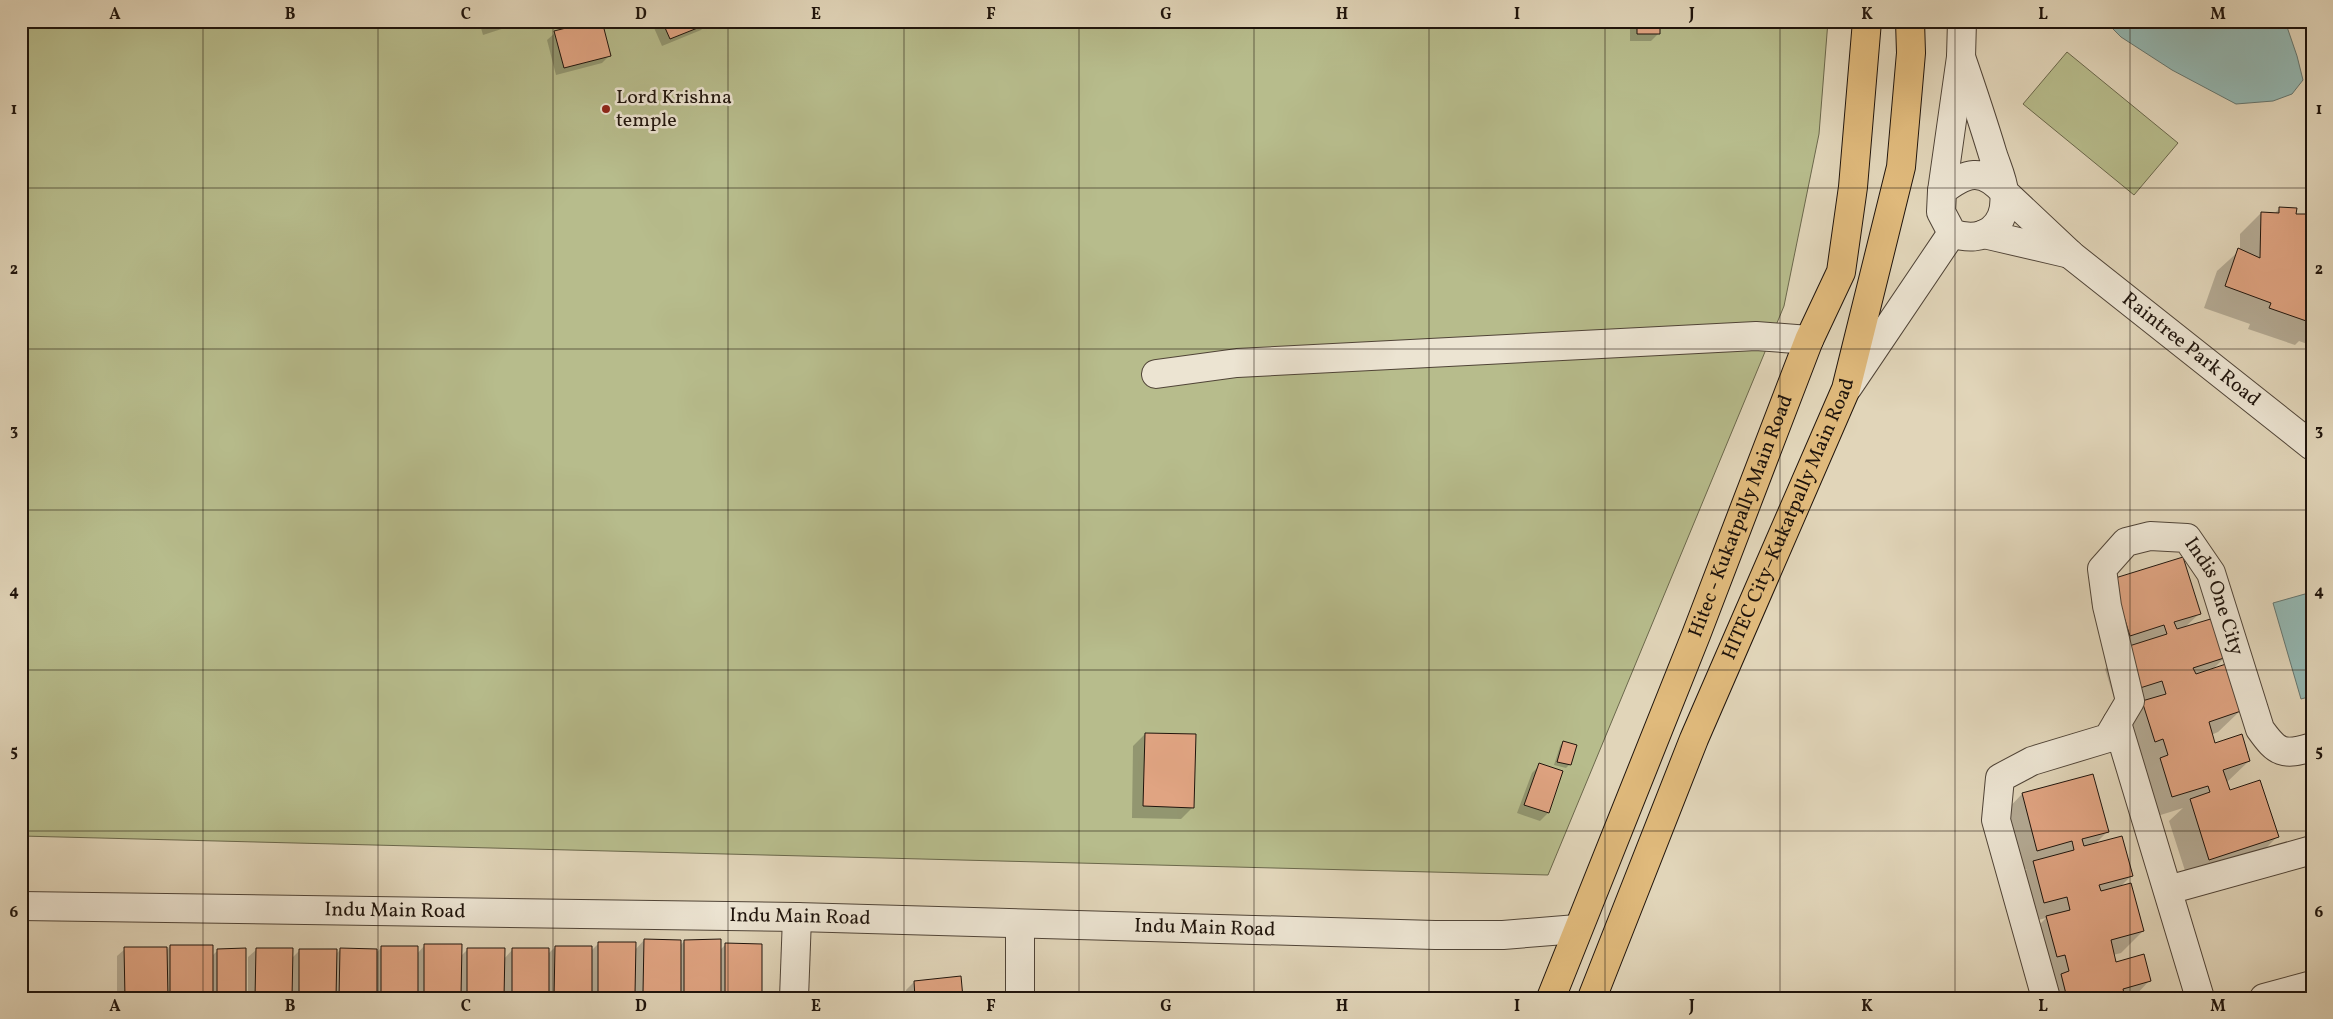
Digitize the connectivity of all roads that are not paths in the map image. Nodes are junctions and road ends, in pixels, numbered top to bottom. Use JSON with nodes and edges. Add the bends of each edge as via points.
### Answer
{"nodes":[{"id":1,"x":1866,"y":21,"type":"edge"},
{"id":2,"x":1910,"y":21,"type":"edge"},
{"id":3,"x":1962,"y":21,"type":"edge"},
{"id":4,"x":1961,"y":57,"type":"junction"},
{"id":5,"x":1942,"y":191,"type":"junction"},
{"id":6,"x":2004,"y":192,"type":"junction"},
{"id":7,"x":1952,"y":232,"type":"junction"},
{"id":8,"x":1984,"y":234,"type":"junction"},
{"id":9,"x":2071,"y":255,"type":"junction"},
{"id":10,"x":1809,"y":340,"type":"junction"},
{"id":11,"x":1156,"y":374,"type":"dead end"},
{"id":12,"x":1846,"y":389,"type":"junction"},
{"id":13,"x":2312,"y":446,"type":"edge"},
{"id":14,"x":2117,"y":723,"type":"junction"},
{"id":15,"x":2312,"y":748,"type":"edge"},
{"id":16,"x":2312,"y":850,"type":"edge"},
{"id":17,"x":2168,"y":890,"type":"junction"},
{"id":18,"x":21,"y":906,"type":"edge"},
{"id":19,"x":797,"y":917,"type":"junction"},
{"id":20,"x":1020,"y":924,"type":"junction"},
{"id":21,"x":1577,"y":929,"type":"junction"},
{"id":22,"x":2312,"y":985,"type":"edge"},
{"id":23,"x":794,"y":998,"type":"edge"},
{"id":24,"x":1020,"y":998,"type":"edge"},
{"id":25,"x":1551,"y":998,"type":"edge"},
{"id":26,"x":1592,"y":998,"type":"edge"},
{"id":27,"x":2046,"y":998,"type":"edge"},
{"id":28,"x":2200,"y":998,"type":"edge"},
{"id":29,"x":2264,"y":998,"type":"edge"}],
"edges":[{"from":1,"to":10,"type":"main road","name":"Hitec - Kukatpally Main Road","via":[[1852,187],[1841,272]]},
{"from":2,"to":12,"type":"main road","name":"HITEC City–Kukatpally Main Road","via":[[1911,53],[1901,167]]},
{"from":3,"to":4,"type":"street"},
{"from":4,"to":5,"type":"street"},
{"from":4,"to":6,"type":"street"},
{"from":5,"to":6,"type":"street","via":[[1958,178],[1973,174],[1991,179]]},
{"from":5,"to":7,"type":"street","via":[[1941,212]]},
{"from":6,"to":8,"type":"street","via":[[2002,218]]},
{"from":6,"to":9,"type":"street","name":"Raintree Park Road"},
{"from":7,"to":8,"type":"street","via":[[1962,236]]},
{"from":7,"to":12,"type":"street"},
{"from":8,"to":9,"type":"street","name":"Raintree Park Road"},
{"from":9,"to":13,"type":"street","name":"Raintree Park Road"},
{"from":10,"to":11,"type":"street","via":[[1746,336],[1237,363]]},
{"from":10,"to":21,"type":"main road","name":"Hitec - Kukatpally Main Road","via":[[1696,635]]},
{"from":12,"to":26,"type":"main road","name":"HITEC City–Kukatpally Main Road","via":[[1694,739]]},
{"from":14,"to":15,"type":"street","name":"Indis One City","via":[[2130,701],[2107,606],[2102,569],[2126,542],[2150,536],[2187,538],[2210,573],[2260,729],[2273,747],[2292,753]]},
{"from":14,"to":17,"type":"street"},
{"from":14,"to":27,"type":"street","name":"Indis One City","via":[[2108,738],[2032,761],[2000,778],[1996,820]]},
{"from":16,"to":17,"type":"street"},
{"from":17,"to":28,"type":"street"},
{"from":18,"to":19,"type":"street","name":"Indu Main Road"},
{"from":19,"to":20,"type":"street","name":"Indu Main Road"},
{"from":19,"to":23,"type":"street"},
{"from":20,"to":21,"type":"street","name":"Indu Main Road","via":[[1445,935],[1504,935]]},
{"from":20,"to":24,"type":"street"},
{"from":21,"to":25,"type":"main road","name":"Hitec - Kukatpally Main Road"},
{"from":22,"to":29,"type":"street"}]}
